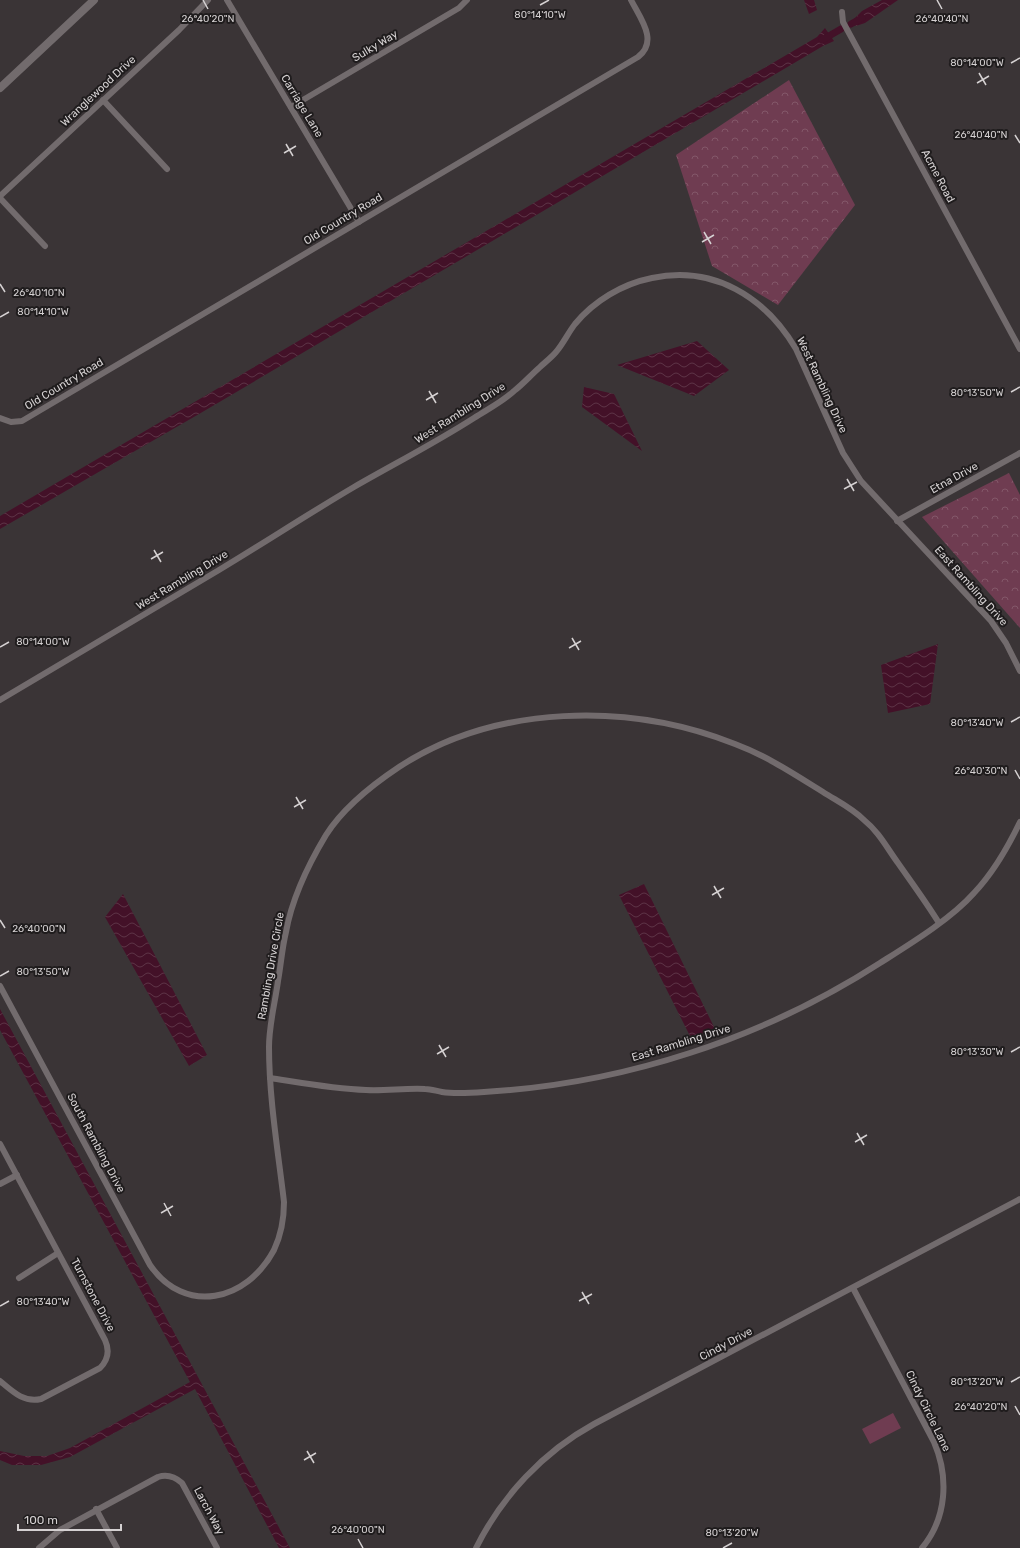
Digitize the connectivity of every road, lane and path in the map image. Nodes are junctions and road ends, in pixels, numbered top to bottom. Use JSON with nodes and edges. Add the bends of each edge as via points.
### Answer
{"nodes":[{"id":1,"x":94,"y":0,"type":"edge"},
{"id":2,"x":208,"y":0,"type":"edge"},
{"id":3,"x":227,"y":0,"type":"edge"},
{"id":4,"x":467,"y":0,"type":"edge"},
{"id":5,"x":631,"y":0,"type":"edge"},
{"id":6,"x":842,"y":12,"type":"dead end"},
{"id":7,"x":0,"y":88,"type":"edge"},
{"id":8,"x":103,"y":100,"type":"junction"},
{"id":9,"x":291,"y":107,"type":"junction"},
{"id":10,"x":167,"y":169,"type":"dead end"},
{"id":11,"x":0,"y":197,"type":"edge"},
{"id":12,"x":359,"y":222,"type":"junction"},
{"id":13,"x":45,"y":246,"type":"dead end"},
{"id":14,"x":1020,"y":349,"type":"edge"},
{"id":15,"x":0,"y":418,"type":"edge"},
{"id":16,"x":1020,"y":453,"type":"edge"},
{"id":17,"x":897,"y":521,"type":"junction"},
{"id":18,"x":1020,"y":671,"type":"edge"},
{"id":19,"x":0,"y":700,"type":"edge"},
{"id":20,"x":1020,"y":822,"type":"edge"},
{"id":21,"x":939,"y":923,"type":"junction"},
{"id":22,"x":0,"y":986,"type":"edge"},
{"id":23,"x":270,"y":1078,"type":"junction"},
{"id":24,"x":0,"y":1144,"type":"edge"},
{"id":25,"x":17,"y":1175,"type":"junction"},
{"id":26,"x":0,"y":1184,"type":"edge"},
{"id":27,"x":1020,"y":1200,"type":"edge"},
{"id":28,"x":58,"y":1253,"type":"junction"},
{"id":29,"x":19,"y":1278,"type":"dead end"},
{"id":30,"x":853,"y":1288,"type":"junction"},
{"id":31,"x":189,"y":1295,"type":"joint"},
{"id":32,"x":0,"y":1382,"type":"edge"},
{"id":33,"x":96,"y":1509,"type":"junction"},
{"id":34,"x":38,"y":1548,"type":"edge"},
{"id":35,"x":117,"y":1548,"type":"edge"},
{"id":36,"x":217,"y":1548,"type":"edge"},
{"id":37,"x":476,"y":1548,"type":"edge"},
{"id":38,"x":922,"y":1548,"type":"edge"}],
"edges":[{"from":1,"to":7,"type":"street"},
{"from":2,"to":8,"type":"street","name":"Wranglewood Drive"},
{"from":3,"to":9,"type":"street","name":"Carriage Lane"},
{"from":4,"to":9,"type":"street","name":"Sulky Way","via":[[459,8]]},
{"from":5,"to":12,"type":"street","name":"Old Country Road","via":[[648,35],[647,45],[642,54]]},
{"from":6,"to":14,"type":"street","name":"Acme Road","via":[[843,22]]},
{"from":8,"to":10,"type":"street"},
{"from":8,"to":11,"type":"street","name":"Wranglewood Drive"},
{"from":9,"to":12,"type":"street","name":"Carriage Lane"},
{"from":11,"to":13,"type":"street"},
{"from":12,"to":15,"type":"street","name":"Old Country Road","via":[[22,421],[11,422]]},
{"from":16,"to":17,"type":"street","name":"Etna Drive"},
{"from":17,"to":18,"type":"street","name":"East Rambling Drive","via":[[991,621]]},
{"from":17,"to":19,"type":"street","name":"West Rambling Drive","via":[[853,470],[796,349],[773,316],[747,296],[713,280],[686,276],[653,278],[627,286],[596,304],[576,323],[556,352],[504,399]]},
{"from":20,"to":21,"type":"street","name":"East Rambling Drive","via":[[996,864],[974,893]]},
{"from":21,"to":23,"type":"street","name":"East Rambling Drive","via":[[866,973],[802,1008],[729,1039],[648,1066],[555,1084],[468,1093],[406,1088],[367,1090]]},
{"from":21,"to":23,"type":"street","name":"Rambling Drive Circle","via":[[884,840],[865,820],[803,778],[759,754],[687,728],[631,718],[558,717],[508,724],[446,742],[407,762],[372,787],[328,832],[296,895],[286,930],[272,1016],[269,1045]]},
{"from":22,"to":31,"type":"street","name":"South Rambling Drive","via":[[150,1265],[166,1284]]},
{"from":23,"to":31,"type":"street","name":"Rambling Drive Circle","via":[[284,1202],[279,1238],[260,1270],[236,1289],[213,1296]]},
{"from":24,"to":25,"type":"street","name":"Turnstone Drive"},
{"from":25,"to":26,"type":"street"},
{"from":25,"to":28,"type":"street","name":"Turnstone Drive"},
{"from":27,"to":30,"type":"street","name":"Cindy Drive"},
{"from":28,"to":29,"type":"street"},
{"from":28,"to":32,"type":"street","name":"Turnstone Drive","via":[[105,1340],[108,1350],[106,1360],[100,1368],[41,1399],[27,1400]]},
{"from":30,"to":37,"type":"street","name":"Cindy Drive","via":[[571,1438],[522,1480],[496,1514]]},
{"from":30,"to":38,"type":"street","name":"Cindy Circle Lane","via":[[941,1460],[944,1484],[942,1504],[933,1532]]},
{"from":33,"to":34,"type":"street","name":"Larch Way","via":[[60,1530]]},
{"from":33,"to":35,"type":"street"},
{"from":33,"to":36,"type":"street","name":"Larch Way","via":[[158,1477],[173,1477],[184,1487]]}]}
